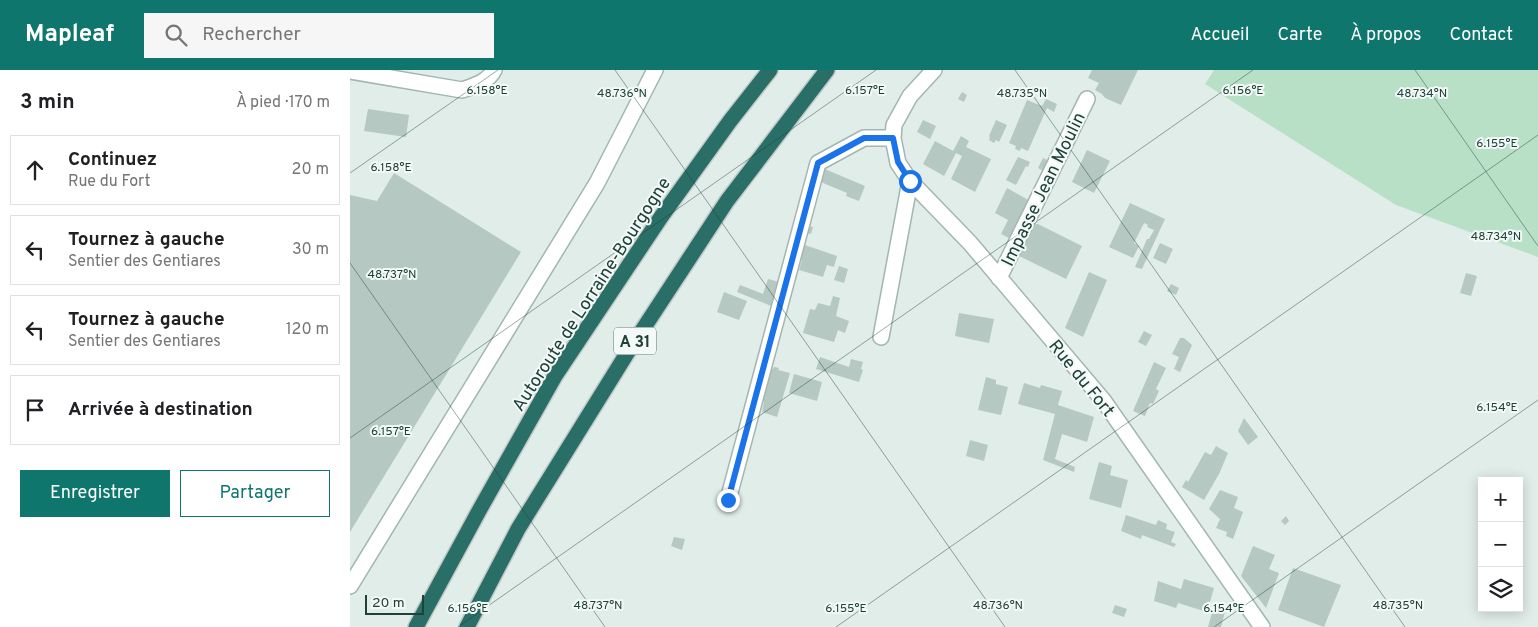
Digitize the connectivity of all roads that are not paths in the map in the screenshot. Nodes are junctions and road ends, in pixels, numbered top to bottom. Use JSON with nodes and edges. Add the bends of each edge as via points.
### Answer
{"nodes":[{"id":1,"x":494,"y":70,"type":"edge"},
{"id":2,"x":655,"y":70,"type":"edge"},
{"id":3,"x":770,"y":70,"type":"edge"},
{"id":4,"x":827,"y":70,"type":"edge"},
{"id":5,"x":934,"y":70,"type":"edge"},
{"id":6,"x":350,"y":71,"type":"edge"},
{"id":7,"x":374,"y":72,"type":"edge"},
{"id":8,"x":1087,"y":99,"type":"dead end"},
{"id":9,"x":893,"y":138,"type":"junction"},
{"id":10,"x":910,"y":181,"type":"junction"},
{"id":11,"x":999,"y":278,"type":"junction"},
{"id":12,"x":881,"y":337,"type":"dead end"},
{"id":13,"x":728,"y":500,"type":"dead end"},
{"id":14,"x":350,"y":586,"type":"edge"},
{"id":15,"x":416,"y":627,"type":"edge"},
{"id":16,"x":467,"y":627,"type":"edge"},
{"id":17,"x":1262,"y":627,"type":"edge"}],
"edges":[{"from":1,"to":7,"type":"street","via":[[480,84],[462,90]]},
{"from":2,"to":14,"type":"street","via":[[597,183]]},
{"from":3,"to":15,"type":"highway","name":"Autoroute de Lorraine-Bourgogne","number":"A 31","via":[[661,217],[555,376]]},
{"from":4,"to":16,"type":"highway","number":"A 31","via":[[727,201],[626,355],[518,529]]},
{"from":5,"to":9,"type":"street","via":[[901,110],[894,125]]},
{"from":6,"to":7,"type":"street"},
{"from":8,"to":11,"type":"street","name":"Impasse Jean Moulin"},
{"from":9,"to":10,"type":"street","name":"Rue du Fort","via":[[898,162]]},
{"from":9,"to":13,"type":"street","via":[[864,138],[818,163]]},
{"from":10,"to":11,"type":"street","name":"Rue du Fort","via":[[970,242]]},
{"from":10,"to":12,"type":"street"},
{"from":11,"to":17,"type":"street","name":"Rue du Fort","via":[[1103,400]]}]}
